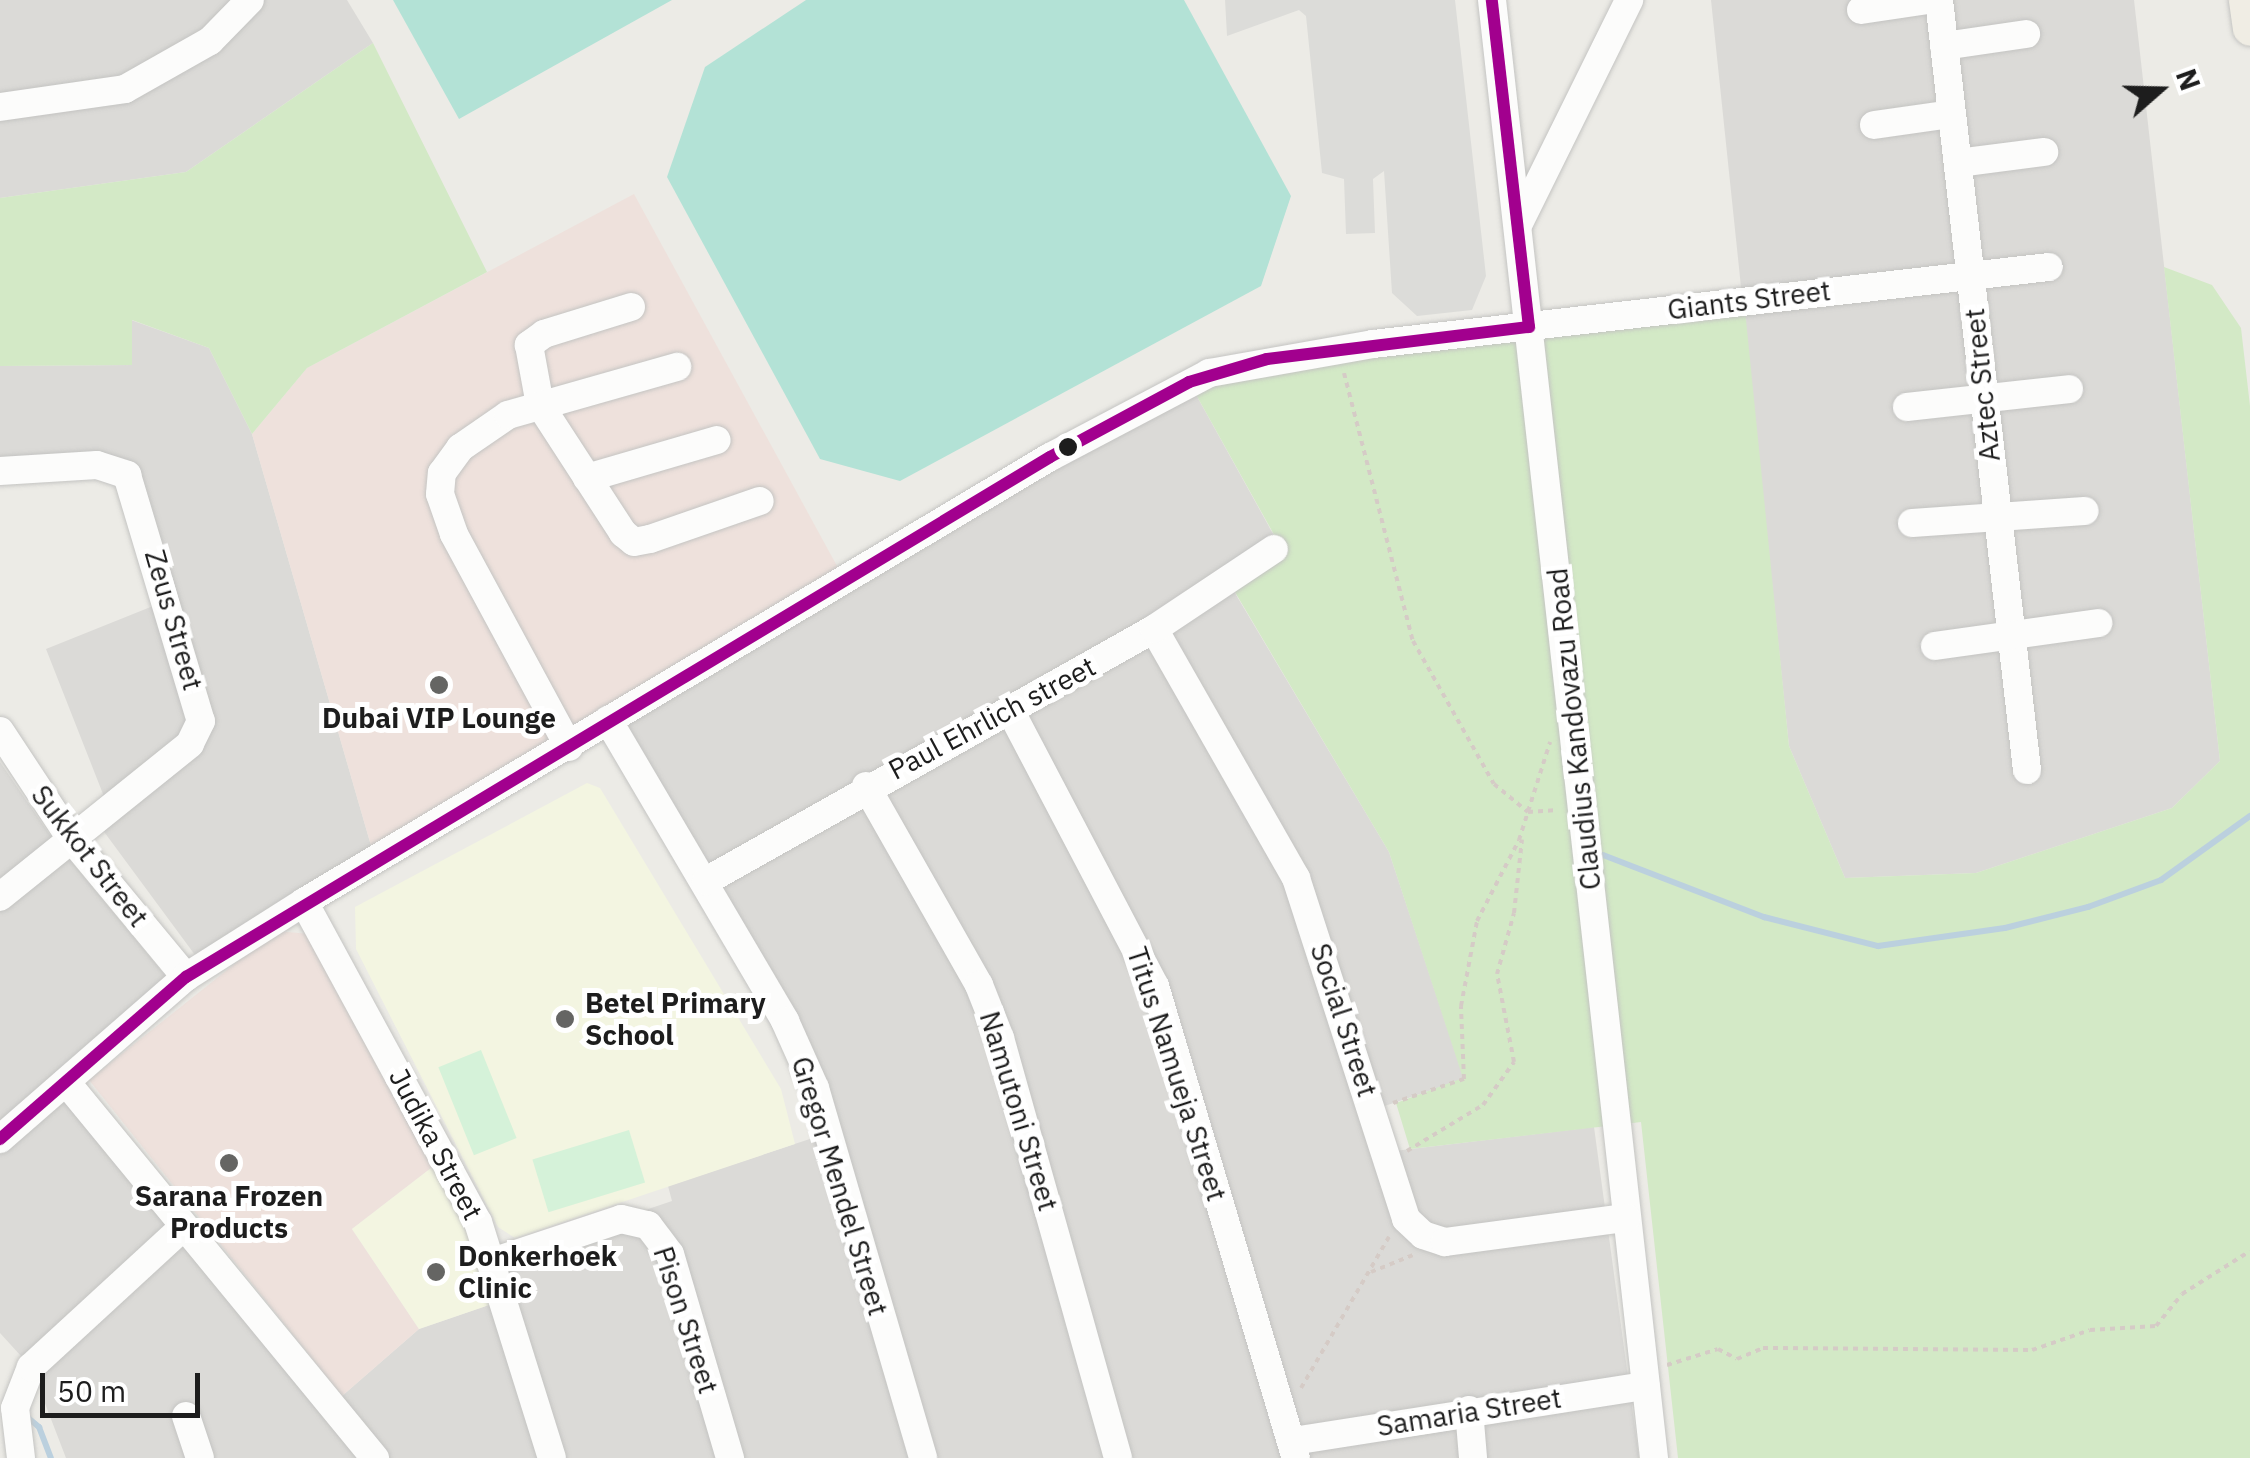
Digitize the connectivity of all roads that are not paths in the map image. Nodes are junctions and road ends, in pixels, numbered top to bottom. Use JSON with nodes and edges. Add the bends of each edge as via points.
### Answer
{"nodes":[{"id":1,"x":250,"y":0,"type":"edge"},
{"id":2,"x":1492,"y":0,"type":"edge"},
{"id":3,"x":1629,"y":0,"type":"edge"},
{"id":4,"x":1928,"y":0,"type":"edge"},
{"id":5,"x":1939,"y":0,"type":"edge"},
{"id":6,"x":2246,"y":0,"type":"edge"},
{"id":7,"x":1861,"y":10,"type":"dead end"},
{"id":8,"x":2250,"y":28,"type":"edge"},
{"id":9,"x":2026,"y":34,"type":"dead end"},
{"id":10,"x":1944,"y":46,"type":"junction"},
{"id":11,"x":0,"y":107,"type":"edge"},
{"id":12,"x":1952,"y":114,"type":"junction"},
{"id":13,"x":1874,"y":125,"type":"dead end"},
{"id":14,"x":2044,"y":152,"type":"dead end"},
{"id":15,"x":1958,"y":163,"type":"junction"},
{"id":16,"x":1517,"y":226,"type":"junction"},
{"id":17,"x":2050,"y":267,"type":"dead end"},
{"id":18,"x":1970,"y":276,"type":"junction"},
{"id":19,"x":631,"y":306,"type":"dead end"},
{"id":20,"x":1529,"y":327,"type":"junction"},
{"id":21,"x":677,"y":367,"type":"dead end"},
{"id":22,"x":2069,"y":389,"type":"dead end"},
{"id":23,"x":1986,"y":398,"type":"junction"},
{"id":24,"x":540,"y":405,"type":"junction"},
{"id":25,"x":1908,"y":407,"type":"dead end"},
{"id":26,"x":717,"y":440,"type":"dead end"},
{"id":27,"x":0,"y":471,"type":"edge"},
{"id":28,"x":587,"y":478,"type":"junction"},
{"id":29,"x":760,"y":501,"type":"dead end"},
{"id":30,"x":2085,"y":510,"type":"dead end"},
{"id":31,"x":1996,"y":520,"type":"junction"},
{"id":32,"x":1912,"y":524,"type":"dead end"},
{"id":33,"x":1274,"y":549,"type":"dead end"},
{"id":34,"x":2098,"y":624,"type":"dead end"},
{"id":35,"x":1154,"y":629,"type":"junction"},
{"id":36,"x":2011,"y":636,"type":"junction"},
{"id":37,"x":1935,"y":646,"type":"dead end"},
{"id":38,"x":1010,"y":710,"type":"junction"},
{"id":39,"x":608,"y":720,"type":"junction"},
{"id":40,"x":0,"y":731,"type":"edge"},
{"id":41,"x":569,"y":747,"type":"junction"},
{"id":42,"x":2027,"y":770,"type":"dead end"},
{"id":43,"x":866,"y":786,"type":"junction"},
{"id":44,"x":70,"y":837,"type":"junction"},
{"id":45,"x":706,"y":881,"type":"junction"},
{"id":46,"x":0,"y":897,"type":"edge"},
{"id":47,"x":304,"y":902,"type":"junction"},
{"id":48,"x":186,"y":977,"type":"junction"},
{"id":49,"x":66,"y":1082,"type":"junction"},
{"id":50,"x":0,"y":1139,"type":"edge"},
{"id":51,"x":1626,"y":1218,"type":"junction"},
{"id":52,"x":182,"y":1228,"type":"junction"},
{"id":53,"x":495,"y":1261,"type":"junction"},
{"id":54,"x":1645,"y":1380,"type":"junction"},
{"id":55,"x":1468,"y":1410,"type":"junction"},
{"id":56,"x":186,"y":1416,"type":"dead end"},
{"id":57,"x":1291,"y":1438,"type":"edge"},
{"id":58,"x":12,"y":1443,"type":"edge"},
{"id":59,"x":200,"y":1458,"type":"edge"},
{"id":60,"x":375,"y":1458,"type":"edge"},
{"id":61,"x":552,"y":1458,"type":"edge"},
{"id":62,"x":730,"y":1458,"type":"edge"},
{"id":63,"x":923,"y":1458,"type":"edge"},
{"id":64,"x":1118,"y":1458,"type":"edge"},
{"id":65,"x":1474,"y":1458,"type":"edge"},
{"id":66,"x":1654,"y":1458,"type":"edge"}],
"edges":[{"from":1,"to":11,"type":"street","via":[[210,42],[125,89]]},
{"from":2,"to":16,"type":"street","name":"Claudius Kandovazu Road"},
{"from":3,"to":16,"type":"street"},
{"from":4,"to":7,"type":"street"},
{"from":5,"to":10,"type":"street","name":"Aztec Street"},
{"from":6,"to":8,"type":"main road"},
{"from":9,"to":10,"type":"street"},
{"from":10,"to":12,"type":"street","name":"Aztec Street"},
{"from":12,"to":13,"type":"street"},
{"from":12,"to":15,"type":"street","name":"Aztec Street"},
{"from":14,"to":15,"type":"street"},
{"from":15,"to":18,"type":"street","name":"Aztec Street"},
{"from":16,"to":20,"type":"street","name":"Claudius Kandovazu Road"},
{"from":17,"to":18,"type":"street","name":"Giants Street"},
{"from":18,"to":20,"type":"street","name":"Giants Street"},
{"from":18,"to":23,"type":"street","name":"Aztec Street"},
{"from":19,"to":24,"type":"street","via":[[529,345]]},
{"from":20,"to":39,"type":"street","name":"Giants Street","via":[[1237,364],[1190,382]]},
{"from":20,"to":51,"type":"street","name":"Claudius Kandovazu Road"},
{"from":21,"to":24,"type":"street"},
{"from":22,"to":23,"type":"street"},
{"from":23,"to":25,"type":"street"},
{"from":23,"to":31,"type":"street","name":"Aztec Street"},
{"from":24,"to":28,"type":"street"},
{"from":24,"to":41,"type":"street","via":[[508,415],[460,448],[442,473],[440,494],[454,534]]},
{"from":26,"to":28,"type":"street"},
{"from":27,"to":44,"type":"street","name":"Zeus Street","via":[[98,465],[127,475],[199,708],[201,721],[190,744]]},
{"from":28,"to":29,"type":"street","via":[[634,542]]},
{"from":30,"to":31,"type":"street"},
{"from":31,"to":32,"type":"street"},
{"from":31,"to":36,"type":"street","name":"Aztec Street"},
{"from":33,"to":35,"type":"street","name":"Paul Ehrlich street"},
{"from":34,"to":36,"type":"street"},
{"from":35,"to":38,"type":"street","name":"Paul Ehrlich street"},
{"from":35,"to":51,"type":"street","name":"Social Street","via":[[1296,878],[1404,1210],[1423,1236],[1445,1242]]},
{"from":36,"to":37,"type":"street"},
{"from":36,"to":42,"type":"street","name":"Aztec Street"},
{"from":38,"to":43,"type":"street","name":"Paul Ehrlich street"},
{"from":38,"to":57,"type":"street","name":"Titus Namueja Street","via":[[1155,986]]},
{"from":39,"to":41,"type":"street","name":"Giants Street"},
{"from":39,"to":45,"type":"street","name":"Gregor Mendel Street"},
{"from":40,"to":44,"type":"street","name":"Sukkot Street"},
{"from":41,"to":47,"type":"street","name":"Giants Street"},
{"from":43,"to":45,"type":"street","name":"Paul Ehrlich street"},
{"from":43,"to":64,"type":"street","name":"Namutoni Street","via":[[979,985],[1000,1038]]},
{"from":44,"to":46,"type":"street"},
{"from":44,"to":48,"type":"street","name":"Sukkot Street"},
{"from":45,"to":63,"type":"street","name":"Gregor Mendel Street","via":[[816,1088]]},
{"from":47,"to":48,"type":"street","name":"Giants Street"},
{"from":47,"to":53,"type":"street","name":"Judika Street"},
{"from":48,"to":49,"type":"street","name":"Giants Street"},
{"from":49,"to":50,"type":"street","name":"Giants Street"},
{"from":49,"to":52,"type":"street"},
{"from":51,"to":54,"type":"street","name":"Claudius Kandovazu Road"},
{"from":52,"to":58,"type":"street","via":[[48,1345],[20,1391]]},
{"from":52,"to":60,"type":"street"},
{"from":53,"to":61,"type":"street","name":"Judika Street"},
{"from":53,"to":62,"type":"street","name":"Pison Street","via":[[621,1218],[648,1225],[670,1254]]},
{"from":54,"to":55,"type":"street","name":"Samaria Street"},
{"from":54,"to":66,"type":"street","name":"Claudius Kandovazu Road"},
{"from":55,"to":57,"type":"street","name":"Samaria Street"},
{"from":55,"to":65,"type":"street"},
{"from":56,"to":59,"type":"street"}]}
